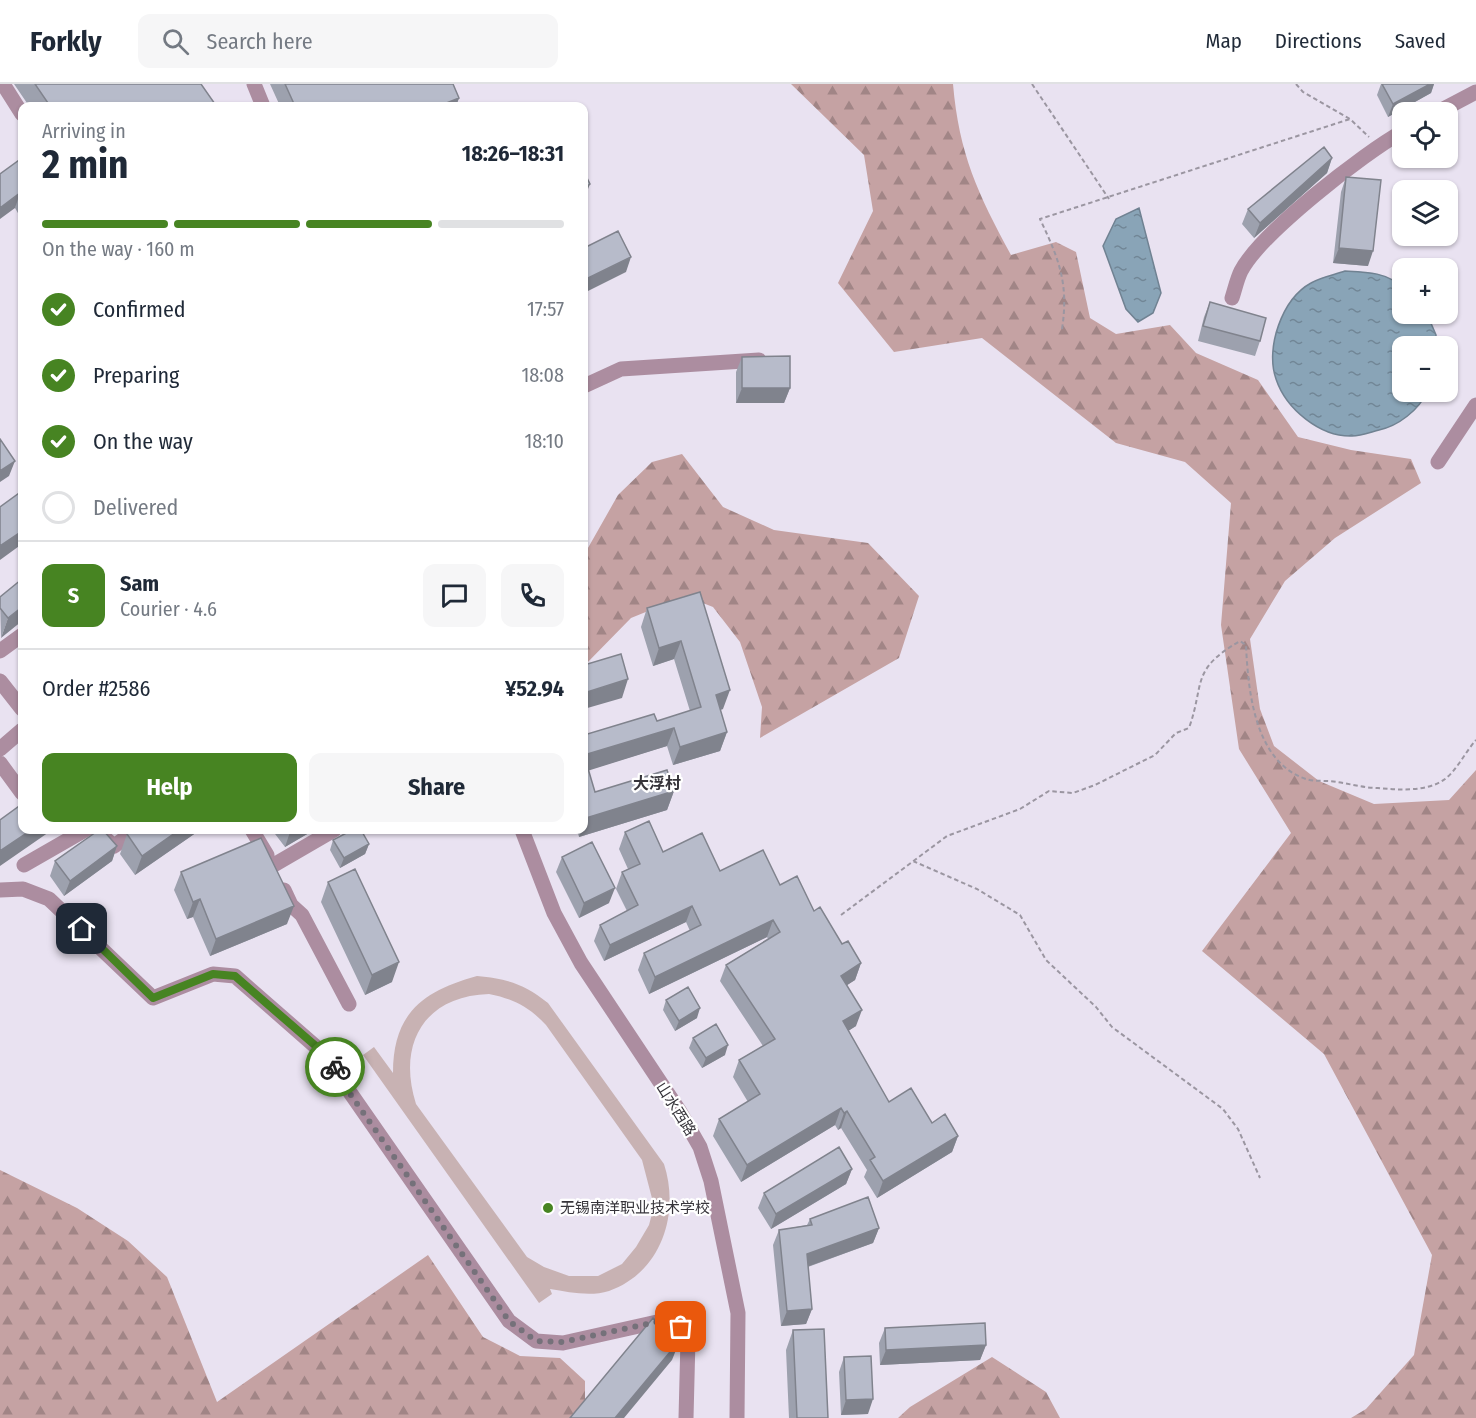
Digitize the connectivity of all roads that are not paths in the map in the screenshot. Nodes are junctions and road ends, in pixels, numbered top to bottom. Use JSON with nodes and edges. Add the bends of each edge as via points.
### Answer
{"nodes":[{"id":1,"x":3,"y":84,"type":"edge"},
{"id":2,"x":254,"y":84,"type":"edge"},
{"id":3,"x":1476,"y":92,"type":"edge"},
{"id":4,"x":261,"y":102,"type":"edge"},
{"id":5,"x":1457,"y":102,"type":"edge"},
{"id":6,"x":18,"y":108,"type":"edge"},
{"id":7,"x":1392,"y":137,"type":"edge"},
{"id":8,"x":1232,"y":298,"type":"dead end"},
{"id":9,"x":759,"y":360,"type":"edge"},
{"id":10,"x":588,"y":385,"type":"edge"},
{"id":11,"x":1476,"y":405,"type":"edge"},
{"id":12,"x":1438,"y":462,"type":"dead end"},
{"id":13,"x":18,"y":638,"type":"edge"},
{"id":14,"x":0,"y":651,"type":"edge"},
{"id":15,"x":0,"y":681,"type":"edge"},
{"id":16,"x":18,"y":704,"type":"edge"},
{"id":17,"x":18,"y":733,"type":"edge"},
{"id":18,"x":0,"y":749,"type":"edge"},
{"id":19,"x":0,"y":763,"type":"edge"},
{"id":20,"x":18,"y":788,"type":"edge"},
{"id":21,"x":78,"y":834,"type":"edge"},
{"id":22,"x":100,"y":834,"type":"edge"},
{"id":23,"x":131,"y":834,"type":"edge"},
{"id":24,"x":254,"y":834,"type":"edge"},
{"id":25,"x":327,"y":834,"type":"edge"},
{"id":26,"x":524,"y":834,"type":"edge"},
{"id":27,"x":24,"y":865,"type":"dead end"},
{"id":28,"x":272,"y":866,"type":"junction"},
{"id":29,"x":0,"y":890,"type":"edge"},
{"id":30,"x":349,"y":1004,"type":"dead end"},
{"id":31,"x":686,"y":1418,"type":"edge"},
{"id":32,"x":737,"y":1418,"type":"edge"}],
"edges":[{"from":1,"to":6,"type":"street"},
{"from":2,"to":4,"type":"street"},
{"from":3,"to":5,"type":"street"},
{"from":7,"to":8,"type":"street","via":[[1267,238],[1241,271]]},
{"from":9,"to":10,"type":"street","via":[[621,369]]},
{"from":11,"to":12,"type":"street"},
{"from":13,"to":14,"type":"street"},
{"from":15,"to":16,"type":"street"},
{"from":17,"to":18,"type":"street"},
{"from":19,"to":20,"type":"street"},
{"from":21,"to":27,"type":"street"},
{"from":22,"to":23,"type":"street","via":[[114,846]]},
{"from":24,"to":28,"type":"street"},
{"from":25,"to":28,"type":"street"},
{"from":26,"to":32,"type":"street","name":"山水西路","via":[[554,913],[581,963],[700,1147],[738,1313]]},
{"from":28,"to":30,"type":"street"},
{"from":29,"to":31,"type":"street","via":[[23,889],[49,899],[153,998],[213,974],[235,976],[332,1060],[339,1078],[509,1321],[536,1341],[563,1342],[657,1322],[681,1327],[688,1339]]}]}
